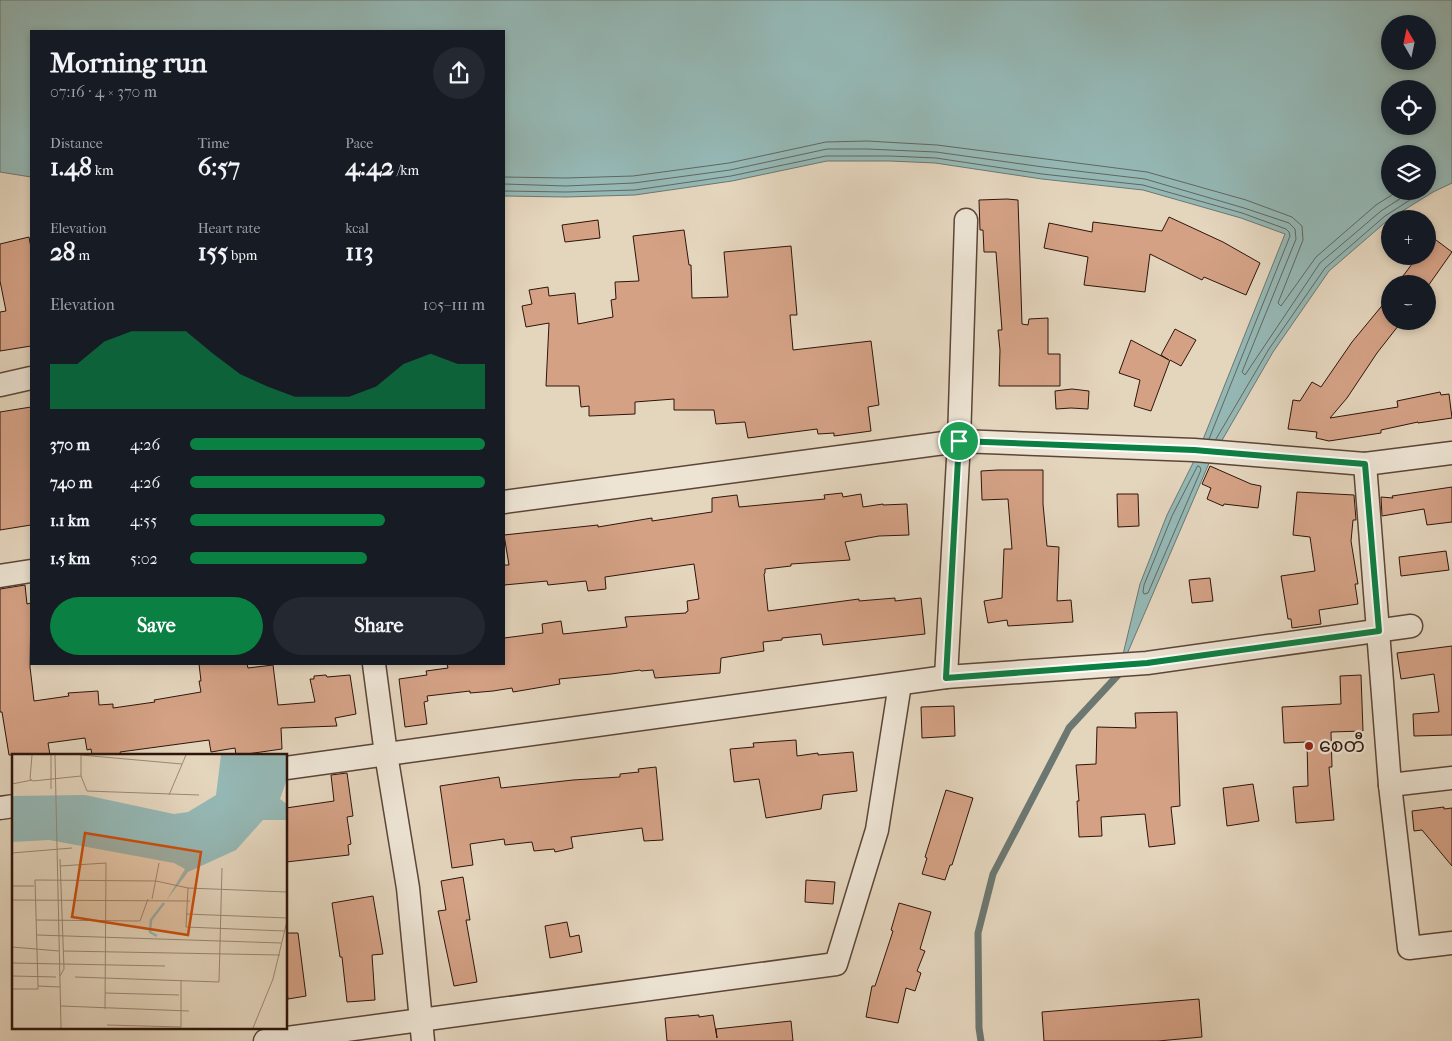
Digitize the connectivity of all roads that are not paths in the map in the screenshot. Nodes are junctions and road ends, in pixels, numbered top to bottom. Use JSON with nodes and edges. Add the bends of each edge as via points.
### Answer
{"nodes":[{"id":1,"x":966,"y":220,"type":"dead end"},
{"id":2,"x":30,"y":378,"type":"edge"},
{"id":3,"x":0,"y":385,"type":"edge"},
{"id":4,"x":959,"y":441,"type":"junction"},
{"id":5,"x":1452,"y":453,"type":"edge"},
{"id":6,"x":1365,"y":464,"type":"junction"},
{"id":7,"x":505,"y":502,"type":"edge"},
{"id":8,"x":30,"y":571,"type":"edge"},
{"id":9,"x":0,"y":576,"type":"edge"},
{"id":10,"x":1411,"y":626,"type":"dead end"},
{"id":11,"x":1379,"y":631,"type":"junction"},
{"id":12,"x":374,"y":665,"type":"edge"},
{"id":13,"x":946,"y":678,"type":"junction"},
{"id":14,"x":900,"y":684,"type":"junction"},
{"id":15,"x":386,"y":754,"type":"junction"},
{"id":16,"x":288,"y":768,"type":"edge"},
{"id":17,"x":1452,"y":778,"type":"edge"},
{"id":18,"x":1390,"y":785,"type":"junction"},
{"id":19,"x":1452,"y":943,"type":"edge"},
{"id":20,"x":421,"y":1030,"type":"edge"},
{"id":21,"x":265,"y":1041,"type":"edge"}],
"edges":[{"from":1,"to":4,"type":"street"},
{"from":2,"to":3,"type":"street"},
{"from":4,"to":6,"type":"street","via":[[1194,450]]},
{"from":4,"to":7,"type":"street"},
{"from":4,"to":13,"type":"street"},
{"from":5,"to":6,"type":"street"},
{"from":6,"to":11,"type":"street"},
{"from":8,"to":9,"type":"street"},
{"from":10,"to":11,"type":"street"},
{"from":11,"to":13,"type":"street","via":[[1147,663]]},
{"from":11,"to":18,"type":"street"},
{"from":12,"to":15,"type":"street"},
{"from":13,"to":14,"type":"street"},
{"from":14,"to":15,"type":"street"},
{"from":14,"to":20,"type":"street","via":[[877,830],[836,964]]},
{"from":15,"to":16,"type":"street"},
{"from":15,"to":20,"type":"street","via":[[408,888]]},
{"from":17,"to":18,"type":"street"},
{"from":18,"to":19,"type":"street","via":[[1409,948]]},
{"from":20,"to":21,"type":"street"}]}
